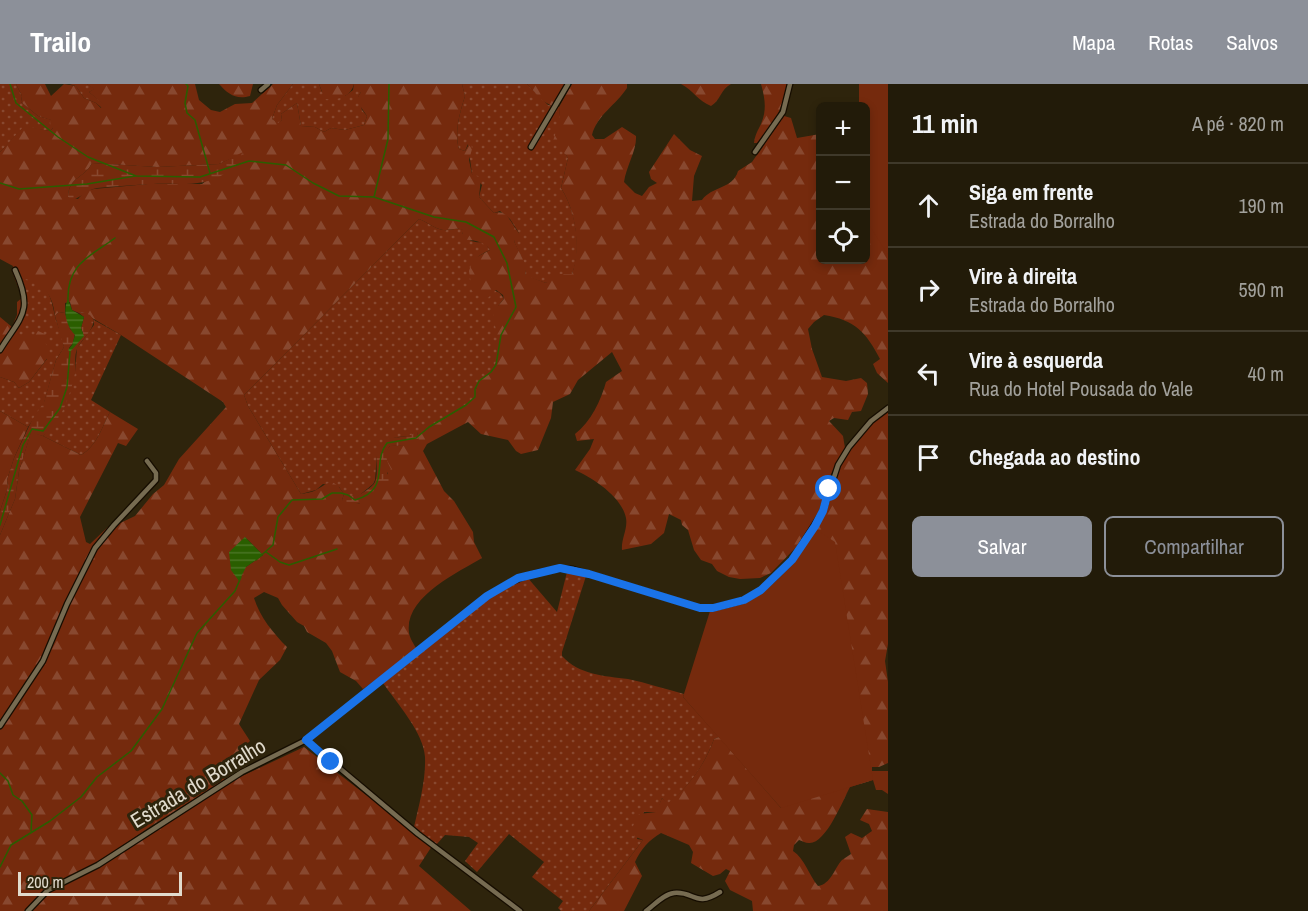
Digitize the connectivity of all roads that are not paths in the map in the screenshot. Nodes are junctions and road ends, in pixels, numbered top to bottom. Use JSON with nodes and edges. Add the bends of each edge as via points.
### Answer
{"nodes":[{"id":1,"x":268,"y":84,"type":"edge"},
{"id":2,"x":568,"y":84,"type":"edge"},
{"id":3,"x":790,"y":84,"type":"edge"},
{"id":4,"x":261,"y":90,"type":"dead end"},
{"id":5,"x":531,"y":147,"type":"dead end"},
{"id":6,"x":755,"y":152,"type":"dead end"},
{"id":7,"x":15,"y":270,"type":"dead end"},
{"id":8,"x":0,"y":350,"type":"edge"},
{"id":9,"x":888,"y":408,"type":"edge"},
{"id":10,"x":147,"y":461,"type":"dead end"},
{"id":11,"x":0,"y":726,"type":"edge"},
{"id":12,"x":306,"y":740,"type":"junction"},
{"id":13,"x":720,"y":892,"type":"dead end"},
{"id":14,"x":28,"y":911,"type":"edge"},
{"id":15,"x":520,"y":911,"type":"edge"},
{"id":16,"x":646,"y":911,"type":"edge"}],
"edges":[{"from":1,"to":4,"type":"street"},
{"from":2,"to":5,"type":"street"},
{"from":3,"to":6,"type":"street","via":[[783,112]]},
{"from":7,"to":8,"type":"street","via":[[24,295],[23,316]]},
{"from":9,"to":12,"type":"street","name":"Estrada do Borralho","via":[[849,447],[838,465],[823,511],[792,560],[761,590],[744,600],[700,608],[573,569],[560,568],[518,578],[487,596]]},
{"from":10,"to":11,"type":"street","via":[[157,475],[156,480],[95,548],[43,661]]},
{"from":12,"to":14,"type":"street","name":"Estrada do Borralho","via":[[242,772],[98,865],[48,890]]},
{"from":12,"to":15,"type":"street","via":[[418,834]]},
{"from":13,"to":16,"type":"street","via":[[700,900],[675,892]]}]}
